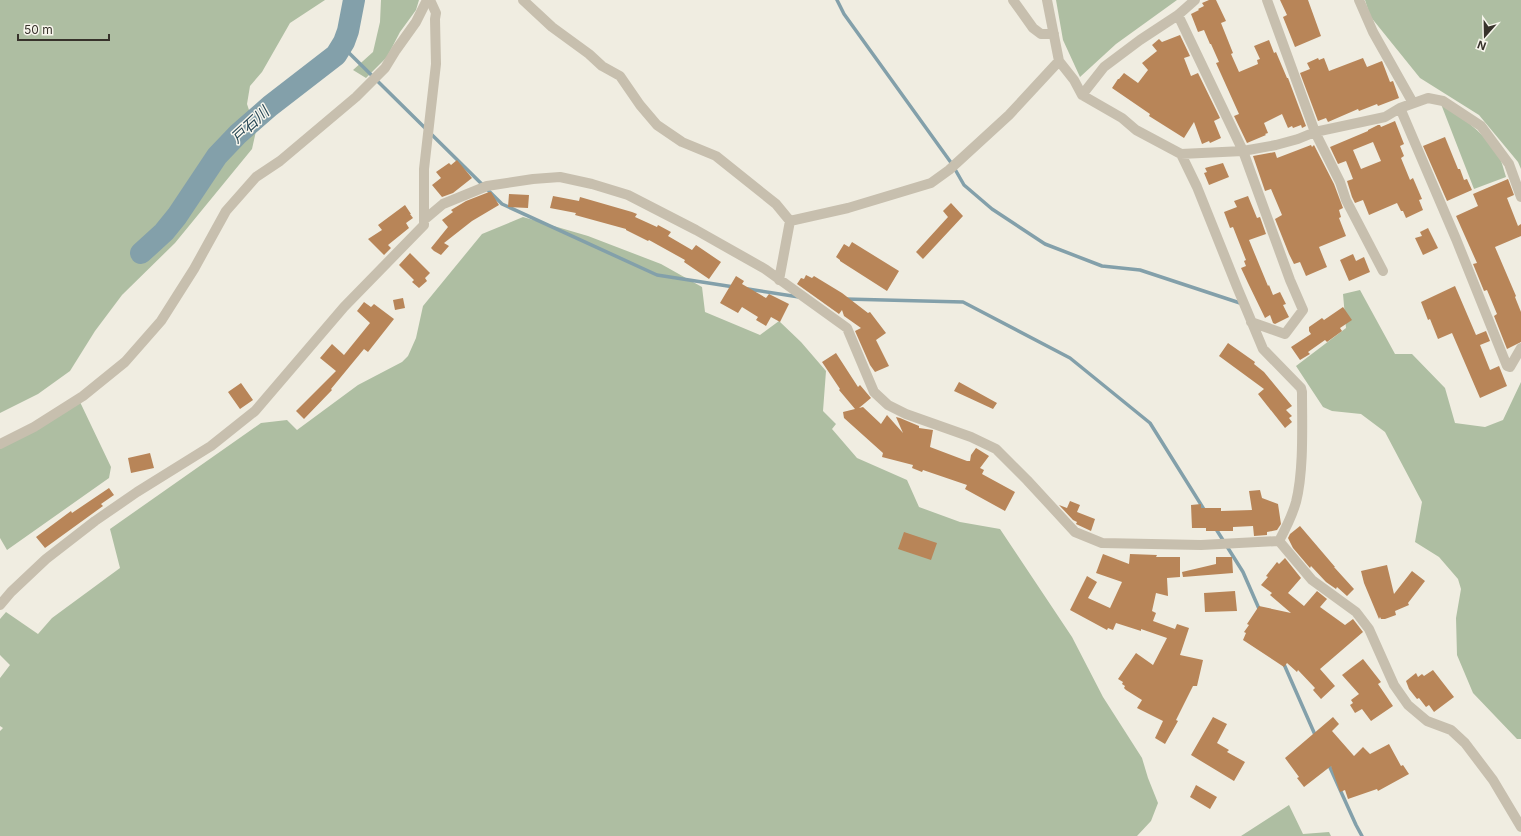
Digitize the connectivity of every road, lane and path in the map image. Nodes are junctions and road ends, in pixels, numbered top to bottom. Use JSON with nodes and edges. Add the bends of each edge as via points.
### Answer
{"nodes":[{"id":1,"x":427,"y":0,"type":"edge"},
{"id":2,"x":430,"y":0,"type":"edge"},
{"id":3,"x":522,"y":0,"type":"edge"},
{"id":4,"x":1013,"y":0,"type":"edge"},
{"id":5,"x":1047,"y":0,"type":"edge"},
{"id":6,"x":1195,"y":0,"type":"edge"},
{"id":7,"x":1267,"y":0,"type":"edge"},
{"id":8,"x":1359,"y":0,"type":"edge"},
{"id":9,"x":1178,"y":16,"type":"junction"},
{"id":10,"x":1054,"y":34,"type":"junction"},
{"id":11,"x":1059,"y":61,"type":"junction"},
{"id":12,"x":1082,"y":95,"type":"junction"},
{"id":13,"x":1413,"y":103,"type":"junction"},
{"id":14,"x":1400,"y":108,"type":"junction"},
{"id":15,"x":1315,"y":132,"type":"junction"},
{"id":16,"x":1243,"y":151,"type":"junction"},
{"id":17,"x":1181,"y":154,"type":"junction"},
{"id":18,"x":1521,"y":197,"type":"edge"},
{"id":19,"x":424,"y":220,"type":"junction"},
{"id":20,"x":790,"y":221,"type":"junction"},
{"id":21,"x":1382,"y":271,"type":"dead end"},
{"id":22,"x":779,"y":280,"type":"junction"},
{"id":23,"x":1251,"y":322,"type":"junction"},
{"id":24,"x":1521,"y":348,"type":"edge"},
{"id":25,"x":0,"y":444,"type":"edge"},
{"id":26,"x":1279,"y":541,"type":"junction"},
{"id":27,"x":0,"y":605,"type":"edge"},
{"id":28,"x":1521,"y":827,"type":"edge"}],
"edges":[{"from":1,"to":25,"type":"street","via":[[416,22],[385,68],[356,97],[280,161],[256,177],[226,211],[194,270],[161,321],[125,362],[83,396],[34,427]]},
{"from":2,"to":19,"type":"street","via":[[436,13],[436,64],[424,170]]},
{"from":3,"to":20,"type":"street","via":[[602,66],[620,76],[657,125],[682,142],[716,156],[776,204]]},
{"from":4,"to":10,"type":"street","via":[[1033,28],[1041,34]]},
{"from":5,"to":10,"type":"street"},
{"from":6,"to":9,"type":"street"},
{"from":7,"to":15,"type":"street"},
{"from":8,"to":13,"type":"street","via":[[1373,32]]},
{"from":9,"to":12,"type":"street","via":[[1104,67]]},
{"from":9,"to":16,"type":"street"},
{"from":10,"to":11,"type":"street"},
{"from":11,"to":12,"type":"street"},
{"from":11,"to":20,"type":"street","via":[[1009,115],[949,170],[931,183],[848,208]]},
{"from":12,"to":17,"type":"street","via":[[1122,118],[1136,130]]},
{"from":13,"to":14,"type":"street"},
{"from":13,"to":18,"type":"street","via":[[1428,98],[1443,101],[1481,126],[1509,164]]},
{"from":14,"to":15,"type":"street","via":[[1385,117]]},
{"from":14,"to":24,"type":"street","via":[[1507,366],[1510,367]]},
{"from":15,"to":16,"type":"street","via":[[1276,145]]},
{"from":15,"to":21,"type":"street"},
{"from":16,"to":17,"type":"street"},
{"from":16,"to":23,"type":"street","via":[[1303,310],[1285,334]]},
{"from":17,"to":23,"type":"street","via":[[1197,187]]},
{"from":19,"to":22,"type":"street","via":[[443,204],[487,186],[533,178],[560,177],[628,195],[696,230],[765,269]]},
{"from":19,"to":27,"type":"street","via":[[424,225],[344,307],[255,411],[211,446],[95,521],[46,559]]},
{"from":20,"to":22,"type":"street"},
{"from":22,"to":26,"type":"street","via":[[847,328],[874,392],[888,405],[971,437],[996,450],[1075,532],[1102,543],[1201,545]]},
{"from":23,"to":26,"type":"street","via":[[1263,349],[1302,392],[1299,485],[1296,502]]},
{"from":26,"to":28,"type":"street","via":[[1312,580],[1356,612],[1369,629],[1394,685],[1408,705],[1427,721],[1451,730],[1465,743],[1493,780]]}]}
